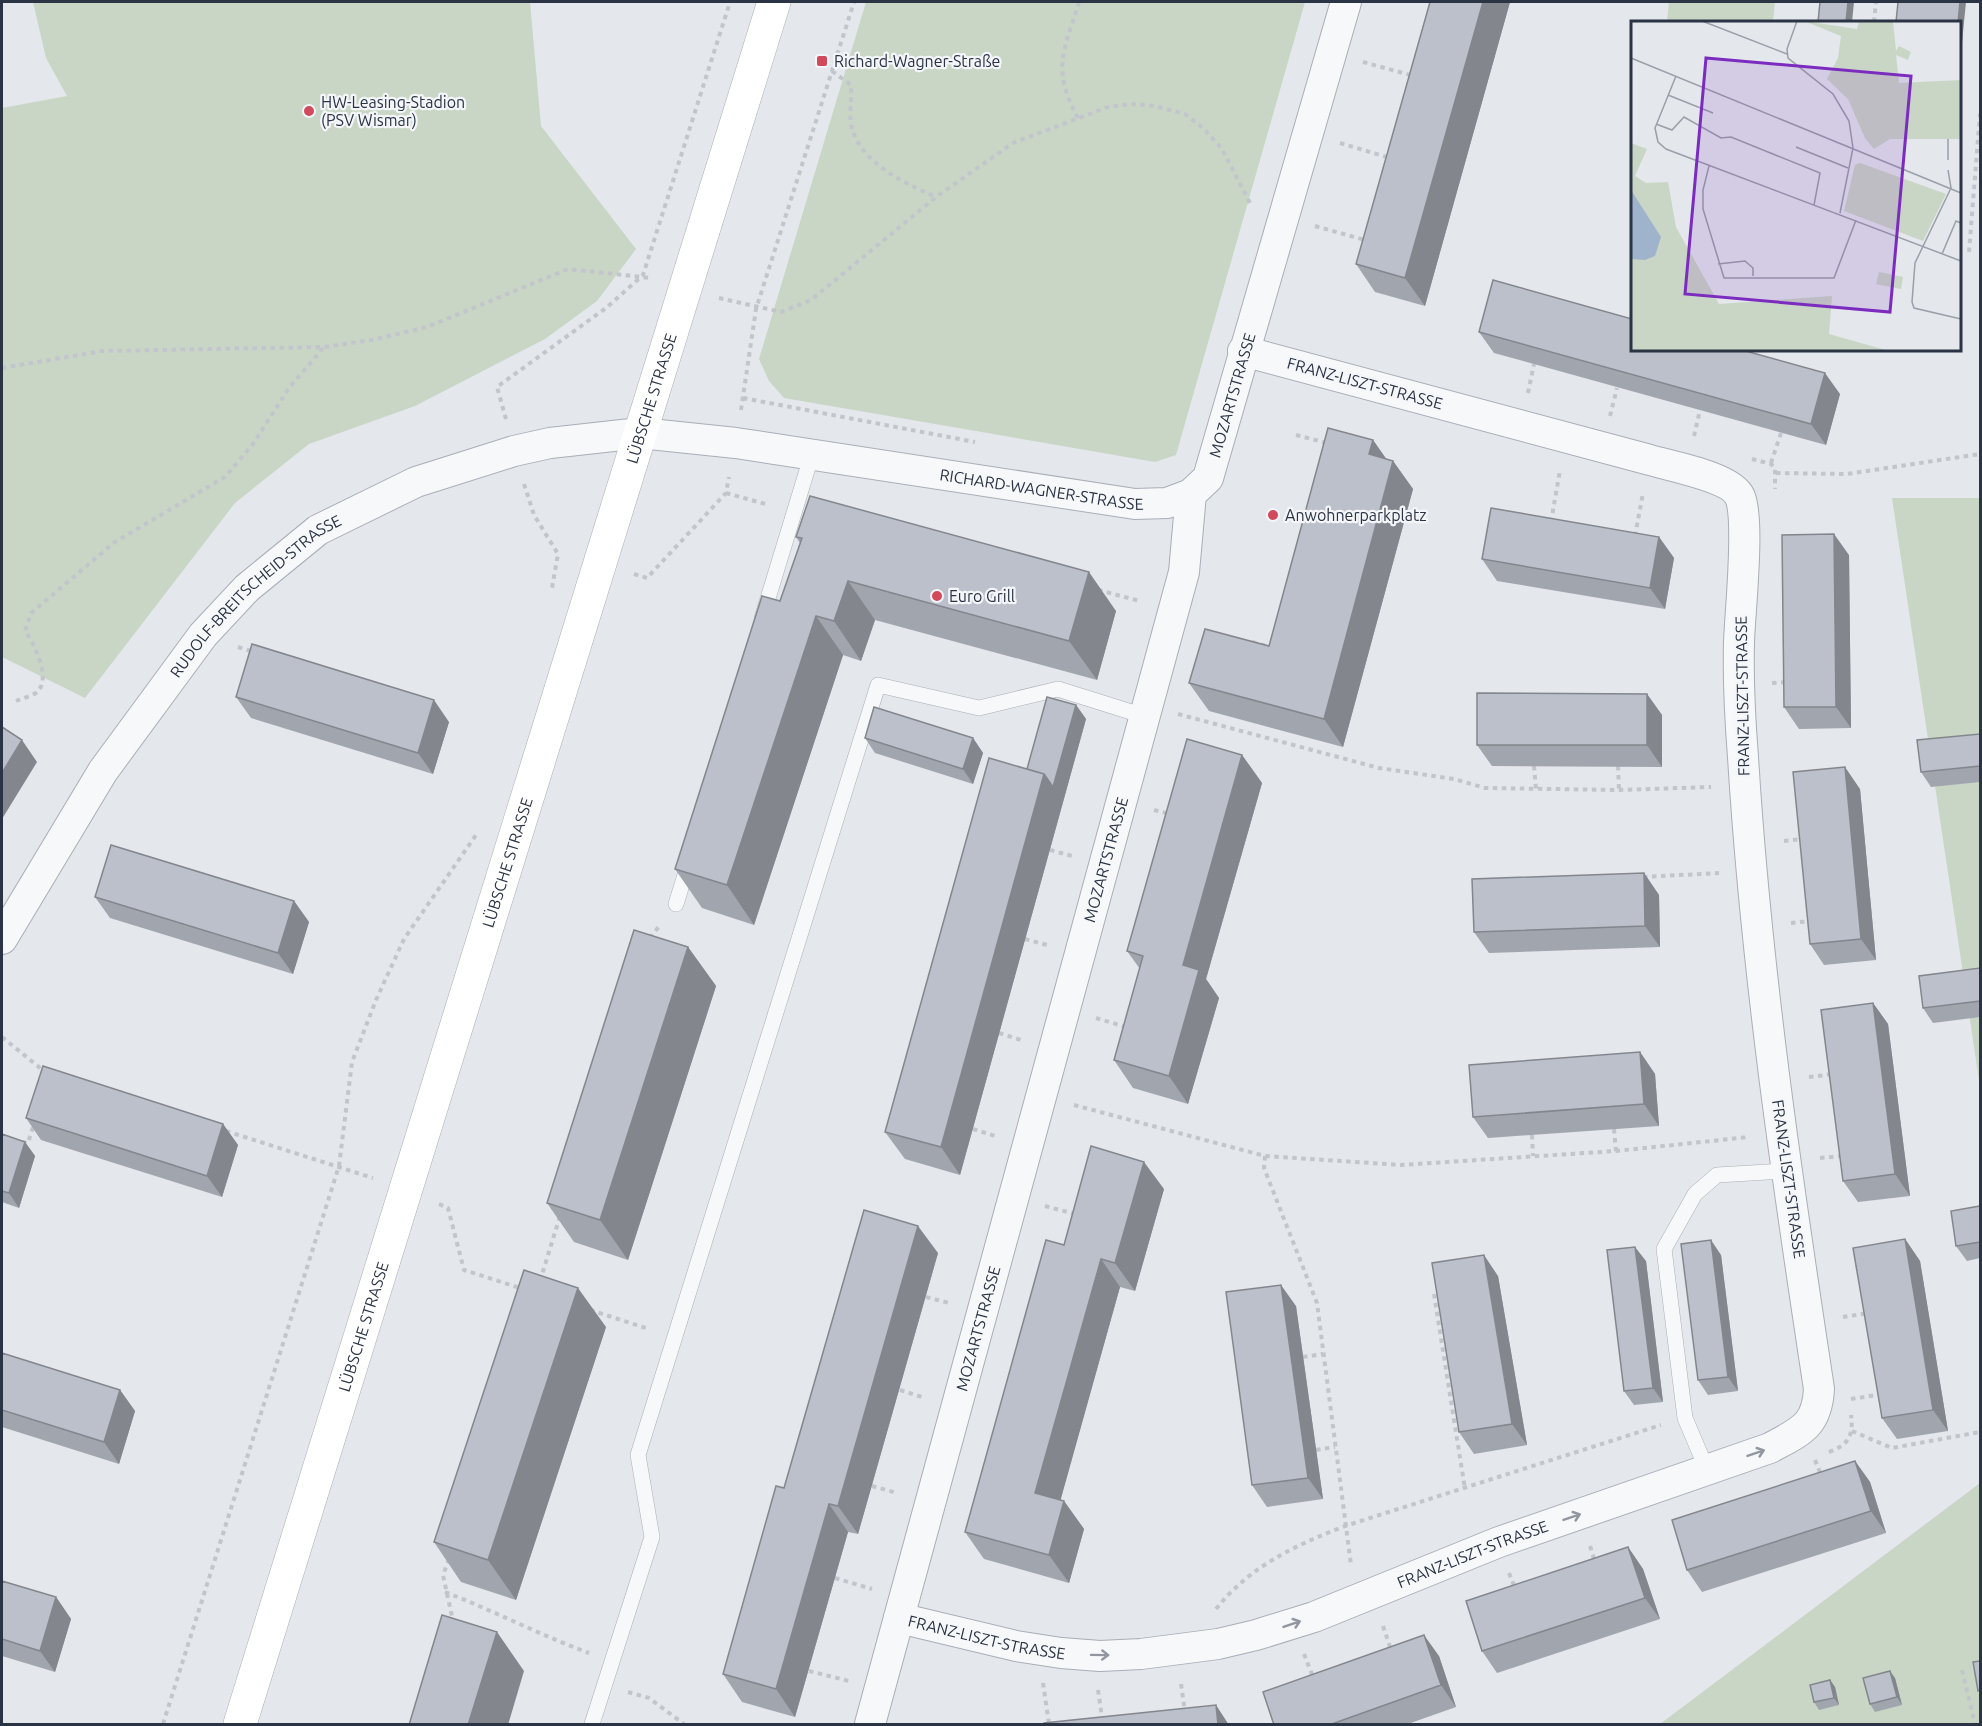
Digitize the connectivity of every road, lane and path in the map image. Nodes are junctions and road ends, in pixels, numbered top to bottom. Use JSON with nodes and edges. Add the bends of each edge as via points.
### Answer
{"nodes":[{"id":1,"x":730,"y":2,"type":"edge"},
{"id":2,"x":774,"y":2,"type":"edge"},
{"id":3,"x":854,"y":2,"type":"edge"},
{"id":4,"x":1079,"y":2,"type":"edge"},
{"id":5,"x":1346,"y":2,"type":"edge"},
{"id":6,"x":1876,"y":2,"type":"edge"},
{"id":7,"x":1874,"y":21,"type":"edge"},
{"id":8,"x":1355,"y":59,"type":"dead end"},
{"id":9,"x":832,"y":71,"type":"junction"},
{"id":10,"x":1423,"y":78,"type":"edge"},
{"id":11,"x":1980,"y":114,"type":"edge"},
{"id":12,"x":1078,"y":118,"type":"junction"},
{"id":13,"x":1332,"y":141,"type":"dead end"},
{"id":14,"x":1400,"y":160,"type":"edge"},
{"id":15,"x":936,"y":196,"type":"junction"},
{"id":16,"x":1254,"y":211,"type":"dead end"},
{"id":17,"x":1308,"y":225,"type":"dead end"},
{"id":18,"x":1366,"y":240,"type":"edge"},
{"id":19,"x":1969,"y":252,"type":"dead end"},
{"id":20,"x":643,"y":275,"type":"junction"},
{"id":21,"x":685,"y":289,"type":"junction"},
{"id":22,"x":756,"y":309,"type":"junction"},
{"id":23,"x":324,"y":346,"type":"junction"},
{"id":24,"x":1243,"y":351,"type":"junction"},
{"id":25,"x":1534,"y":364,"type":"edge"},
{"id":26,"x":2,"y":368,"type":"edge"},
{"id":27,"x":1617,"y":388,"type":"edge"},
{"id":28,"x":743,"y":398,"type":"dead end"},
{"id":29,"x":1527,"y":398,"type":"dead end"},
{"id":30,"x":1700,"y":410,"type":"edge"},
{"id":31,"x":1609,"y":422,"type":"dead end"},
{"id":32,"x":640,"y":433,"type":"junction"},
{"id":33,"x":1781,"y":433,"type":"edge"},
{"id":34,"x":1296,"y":435,"type":"dead end"},
{"id":35,"x":1567,"y":436,"type":"junction"},
{"id":36,"x":978,"y":443,"type":"dead end"},
{"id":37,"x":1692,"y":444,"type":"dead end"},
{"id":38,"x":1335,"y":445,"type":"edge"},
{"id":39,"x":514,"y":451,"type":"junction"},
{"id":40,"x":812,"y":454,"type":"junction"},
{"id":41,"x":1980,"y":454,"type":"edge"},
{"id":42,"x":1748,"y":458,"type":"dead end"},
{"id":43,"x":1650,"y":460,"type":"junction"},
{"id":44,"x":1771,"y":464,"type":"junction"},
{"id":45,"x":1776,"y":473,"type":"junction"},
{"id":46,"x":726,"y":493,"type":"dead end"},
{"id":47,"x":1774,"y":493,"type":"dead end"},
{"id":48,"x":1191,"y":494,"type":"junction"},
{"id":49,"x":794,"y":512,"type":"junction"},
{"id":50,"x":1550,"y":526,"type":"edge"},
{"id":51,"x":1635,"y":540,"type":"edge"},
{"id":52,"x":1093,"y":589,"type":"dead end"},
{"id":53,"x":552,"y":593,"type":"dead end"},
{"id":54,"x":1174,"y":610,"type":"junction"},
{"id":55,"x":203,"y":635,"type":"junction"},
{"id":56,"x":757,"y":635,"type":"edge"},
{"id":57,"x":1245,"y":640,"type":"edge"},
{"id":58,"x":1276,"y":648,"type":"edge"},
{"id":59,"x":260,"y":654,"type":"edge"},
{"id":60,"x":1798,"y":682,"type":"edge"},
{"id":61,"x":1771,"y":694,"type":"dead end"},
{"id":62,"x":16,"y":701,"type":"dead end"},
{"id":63,"x":1156,"y":714,"type":"junction"},
{"id":64,"x":1534,"y":766,"type":"edge"},
{"id":65,"x":1618,"y":766,"type":"edge"},
{"id":66,"x":1744,"y":785,"type":"junction"},
{"id":67,"x":1536,"y":789,"type":"junction"},
{"id":68,"x":1619,"y":790,"type":"junction"},
{"id":69,"x":1152,"y":809,"type":"dead end"},
{"id":70,"x":1172,"y":814,"type":"edge"},
{"id":71,"x":477,"y":833,"type":"dead end"},
{"id":72,"x":1813,"y":838,"type":"edge"},
{"id":73,"x":1780,"y":841,"type":"dead end"},
{"id":74,"x":693,"y":848,"type":"edge"},
{"id":75,"x":1050,"y":850,"type":"dead end"},
{"id":76,"x":1081,"y":858,"type":"dead end"},
{"id":77,"x":1751,"y":871,"type":"junction"},
{"id":78,"x":1637,"y":877,"type":"edge"},
{"id":79,"x":676,"y":904,"type":"joint"},
{"id":80,"x":1821,"y":920,"type":"edge"},
{"id":81,"x":1790,"y":935,"type":"dead end"},
{"id":82,"x":2,"y":939,"type":"edge"},
{"id":83,"x":1025,"y":939,"type":"dead end"},
{"id":84,"x":644,"y":945,"type":"edge"},
{"id":85,"x":1055,"y":948,"type":"dead end"},
{"id":86,"x":1094,"y":1018,"type":"dead end"},
{"id":87,"x":1127,"y":1027,"type":"edge"},
{"id":88,"x":999,"y":1033,"type":"dead end"},
{"id":89,"x":2,"y":1037,"type":"edge"},
{"id":90,"x":1030,"y":1043,"type":"dead end"},
{"id":91,"x":1806,"y":1065,"type":"dead end"},
{"id":92,"x":1841,"y":1073,"type":"edge"},
{"id":93,"x":50,"y":1076,"type":"edge"},
{"id":94,"x":1808,"y":1077,"type":"junction"},
{"id":95,"x":1809,"y":1088,"type":"dead end"},
{"id":96,"x":1071,"y":1104,"type":"dead end"},
{"id":97,"x":35,"y":1121,"type":"edge"},
{"id":98,"x":217,"y":1128,"type":"edge"},
{"id":99,"x":973,"y":1129,"type":"dead end"},
{"id":100,"x":1614,"y":1129,"type":"edge"},
{"id":101,"x":1782,"y":1134,"type":"junction"},
{"id":102,"x":1532,"y":1135,"type":"edge"},
{"id":103,"x":1003,"y":1138,"type":"dead end"},
{"id":104,"x":19,"y":1141,"type":"edge"},
{"id":105,"x":1816,"y":1147,"type":"dead end"},
{"id":106,"x":1616,"y":1151,"type":"junction"},
{"id":107,"x":1852,"y":1155,"type":"edge"},
{"id":108,"x":1265,"y":1156,"type":"junction"},
{"id":109,"x":1533,"y":1156,"type":"junction"},
{"id":110,"x":1818,"y":1158,"type":"junction"},
{"id":111,"x":339,"y":1166,"type":"junction"},
{"id":112,"x":1819,"y":1170,"type":"dead end"},
{"id":113,"x":1786,"y":1171,"type":"junction"},
{"id":114,"x":406,"y":1190,"type":"junction"},
{"id":115,"x":1043,"y":1205,"type":"dead end"},
{"id":116,"x":561,"y":1214,"type":"edge"},
{"id":117,"x":1076,"y":1215,"type":"edge"},
{"id":118,"x":540,"y":1282,"type":"edge"},
{"id":119,"x":526,"y":1290,"type":"edge"},
{"id":120,"x":1434,"y":1294,"type":"edge"},
{"id":121,"x":926,"y":1297,"type":"dead end"},
{"id":122,"x":579,"y":1306,"type":"dead end"},
{"id":123,"x":957,"y":1306,"type":"dead end"},
{"id":124,"x":1838,"y":1307,"type":"dead end"},
{"id":125,"x":1875,"y":1312,"type":"edge"},
{"id":126,"x":1446,"y":1328,"type":"edge"},
{"id":127,"x":1439,"y":1329,"type":"junction"},
{"id":128,"x":674,"y":1337,"type":"junction"},
{"id":129,"x":1323,"y":1354,"type":"junction"},
{"id":130,"x":1303,"y":1357,"type":"dead end"},
{"id":131,"x":1848,"y":1388,"type":"dead end"},
{"id":132,"x":900,"y":1390,"type":"dead end"},
{"id":133,"x":1889,"y":1393,"type":"edge"},
{"id":134,"x":931,"y":1400,"type":"dead end"},
{"id":135,"x":1850,"y":1400,"type":"junction"},
{"id":136,"x":1460,"y":1412,"type":"edge"},
{"id":137,"x":1452,"y":1413,"type":"junction"},
{"id":138,"x":1685,"y":1418,"type":"junction"},
{"id":139,"x":1852,"y":1431,"type":"junction"},
{"id":140,"x":1980,"y":1432,"type":"edge"},
{"id":141,"x":1335,"y":1447,"type":"junction"},
{"id":142,"x":1316,"y":1450,"type":"dead end"},
{"id":143,"x":1814,"y":1458,"type":"junction"},
{"id":144,"x":1803,"y":1462,"type":"dead end"},
{"id":145,"x":1707,"y":1470,"type":"junction"},
{"id":146,"x":1822,"y":1477,"type":"edge"},
{"id":147,"x":872,"y":1486,"type":"dead end"},
{"id":148,"x":1465,"y":1489,"type":"junction"},
{"id":149,"x":903,"y":1495,"type":"dead end"},
{"id":150,"x":1345,"y":1526,"type":"junction"},
{"id":151,"x":1588,"y":1542,"type":"dead end"},
{"id":152,"x":451,"y":1552,"type":"edge"},
{"id":153,"x":1519,"y":1567,"type":"dead end"},
{"id":154,"x":1509,"y":1571,"type":"junction"},
{"id":155,"x":1598,"y":1573,"type":"edge"},
{"id":156,"x":1498,"y":1575,"type":"dead end"},
{"id":157,"x":835,"y":1578,"type":"dead end"},
{"id":158,"x":878,"y":1590,"type":"dead end"},
{"id":159,"x":1515,"y":1590,"type":"edge"},
{"id":160,"x":445,"y":1592,"type":"junction"},
{"id":161,"x":1356,"y":1601,"type":"junction"},
{"id":162,"x":899,"y":1618,"type":"junction"},
{"id":163,"x":1381,"y":1620,"type":"dead end"},
{"id":164,"x":454,"y":1625,"type":"edge"},
{"id":165,"x":1302,"y":1649,"type":"dead end"},
{"id":166,"x":1183,"y":1660,"type":"junction"},
{"id":167,"x":1395,"y":1660,"type":"edge"},
{"id":168,"x":612,"y":1661,"type":"junction"},
{"id":169,"x":1962,"y":1670,"type":"dead end"},
{"id":170,"x":809,"y":1671,"type":"dead end"},
{"id":171,"x":1042,"y":1673,"type":"dead end"},
{"id":172,"x":1096,"y":1679,"type":"dead end"},
{"id":173,"x":852,"y":1681,"type":"dead end"},
{"id":174,"x":605,"y":1684,"type":"junction"},
{"id":175,"x":1317,"y":1688,"type":"edge"},
{"id":176,"x":1186,"y":1714,"type":"edge"},
{"id":177,"x":163,"y":1725,"type":"edge"},
{"id":178,"x":240,"y":1725,"type":"edge"},
{"id":179,"x":592,"y":1725,"type":"edge"},
{"id":180,"x":684,"y":1725,"type":"edge"},
{"id":181,"x":870,"y":1725,"type":"edge"},
{"id":182,"x":1049,"y":1725,"type":"edge"},
{"id":183,"x":1103,"y":1725,"type":"edge"},
{"id":184,"x":1975,"y":1725,"type":"edge"}],
"edges":[{"from":1,"to":20,"type":"path"},
{"from":2,"to":21,"type":"street","name":"LÜBSCHE STRASSE"},
{"from":3,"to":9,"type":"path"},
{"from":4,"to":12,"type":"path","via":[[1060,64],[1067,99]]},
{"from":5,"to":24,"type":"street","name":"MOZARTSTRASSE"},
{"from":6,"to":7,"type":"path"},
{"from":8,"to":10,"type":"path"},
{"from":9,"to":15,"type":"path","via":[[850,85],[852,131],[869,158],[905,183]]},
{"from":9,"to":22,"type":"path"},
{"from":11,"to":19,"type":"path"},
{"from":12,"to":15,"type":"path","via":[[1013,143]]},
{"from":12,"to":16,"type":"path","via":[[1131,104],[1185,114],[1222,149]]},
{"from":13,"to":14,"type":"path"},
{"from":15,"to":22,"type":"path","via":[[811,300],[781,312]]},
{"from":17,"to":18,"type":"path"},
{"from":20,"to":21,"type":"path"},
{"from":20,"to":23,"type":"path","via":[[568,269],[428,327]]},
{"from":20,"to":39,"type":"path","via":[[606,308],[497,387]]},
{"from":21,"to":22,"type":"path"},
{"from":21,"to":32,"type":"street","name":"LÜBSCHE STRASSE"},
{"from":23,"to":26,"type":"path","via":[[102,351]]},
{"from":23,"to":62,"type":"path","via":[[289,388],[254,444],[225,477],[115,542],[31,613],[25,631],[40,661],[42,683],[38,691]]},
{"from":24,"to":35,"type":"street","name":"FRANZ-LISZT-STRASSE"},
{"from":24,"to":48,"type":"street","name":"MOZARTSTRASSE","via":[[1208,478]]},
{"from":25,"to":29,"type":"path"},
{"from":27,"to":31,"type":"path"},
{"from":28,"to":36,"type":"path"},
{"from":30,"to":37,"type":"path"},
{"from":32,"to":39,"type":"street","name":"RUDOLF-BREITSCHEID-STRASSE"},
{"from":32,"to":40,"type":"street","name":"RICHARD-WAGNER-STRASSE"},
{"from":32,"to":114,"type":"street","name":"LÜBSCHE STRASSE"},
{"from":33,"to":44,"type":"path"},
{"from":34,"to":38,"type":"path"},
{"from":35,"to":43,"type":"street","name":"FRANZ-LISZT-STRASSE"},
{"from":35,"to":50,"type":"path"},
{"from":39,"to":53,"type":"path","via":[[534,514],[558,554]]},
{"from":39,"to":55,"type":"street","name":"RUDOLF-BREITSCHEID-STRASSE","via":[[416,482],[318,530],[247,588]]},
{"from":40,"to":48,"type":"street","name":"RICHARD-WAGNER-STRASSE","via":[[1135,504],[1167,503]]},
{"from":40,"to":49,"type":"lane"},
{"from":41,"to":45,"type":"path","via":[[1847,474]]},
{"from":42,"to":44,"type":"path"},
{"from":43,"to":51,"type":"path"},
{"from":43,"to":66,"type":"street","name":"FRANZ-LISZT-STRASSE","via":[[1716,479],[1732,486],[1740,496],[1744,528],[1739,645]]},
{"from":44,"to":45,"type":"path"},
{"from":45,"to":47,"type":"path"},
{"from":46,"to":49,"type":"path"},
{"from":48,"to":54,"type":"street","name":"MOZARTSTRASSE","via":[[1184,572]]},
{"from":49,"to":56,"type":"lane"},
{"from":52,"to":54,"type":"path"},
{"from":54,"to":63,"type":"street","name":"MOZARTSTRASSE"},
{"from":55,"to":59,"type":"path"},
{"from":55,"to":82,"type":"street","name":"RUDOLF-BREITSCHEID-STRASSE","via":[[103,771]]},
{"from":57,"to":58,"type":"path"},
{"from":60,"to":61,"type":"path","via":[[1770,682]]},
{"from":63,"to":67,"type":"path","via":[[1379,768],[1454,779],[1485,788]]},
{"from":63,"to":128,"type":"lane","via":[[1058,689],[979,708],[878,685]]},
{"from":63,"to":162,"type":"street","name":"MOZARTSTRASSE"},
{"from":64,"to":67,"type":"path"},
{"from":65,"to":68,"type":"path"},
{"from":66,"to":68,"type":"path"},
{"from":66,"to":77,"type":"street","name":"FRANZ-LISZT-STRASSE"},
{"from":67,"to":68,"type":"path"},
{"from":69,"to":70,"type":"path"},
{"from":71,"to":111,"type":"path","via":[[404,939],[376,1000],[352,1062]]},
{"from":72,"to":73,"type":"path"},
{"from":74,"to":79,"type":"lane"},
{"from":75,"to":76,"type":"path"},
{"from":77,"to":78,"type":"path"},
{"from":77,"to":101,"type":"street","name":"FRANZ-LISZT-STRASSE"},
{"from":79,"to":84,"type":"path"},
{"from":80,"to":81,"type":"path","via":[[1789,923]]},
{"from":83,"to":85,"type":"path"},
{"from":86,"to":87,"type":"path"},
{"from":88,"to":90,"type":"path"},
{"from":89,"to":93,"type":"path"},
{"from":91,"to":94,"type":"path"},
{"from":92,"to":94,"type":"path"},
{"from":94,"to":95,"type":"path"},
{"from":96,"to":108,"type":"path"},
{"from":97,"to":104,"type":"path","via":[[27,1143]]},
{"from":98,"to":111,"type":"path"},
{"from":99,"to":103,"type":"path"},
{"from":100,"to":106,"type":"path"},
{"from":101,"to":106,"type":"path"},
{"from":101,"to":113,"type":"street","name":"FRANZ-LISZT-STRASSE"},
{"from":102,"to":109,"type":"path"},
{"from":105,"to":110,"type":"path"},
{"from":106,"to":109,"type":"path"},
{"from":107,"to":110,"type":"path"},
{"from":108,"to":109,"type":"path","via":[[1401,1165]]},
{"from":108,"to":129,"type":"path","via":[[1264,1168],[1317,1304]]},
{"from":110,"to":112,"type":"path"},
{"from":111,"to":114,"type":"path"},
{"from":111,"to":177,"type":"path"},
{"from":113,"to":138,"type":"lane","via":[[1717,1175],[1695,1194],[1664,1249]]},
{"from":145,"to":113,"type":"street","name":"FRANZ-LISZT-STRASSE","one_way":true,"via":[[1770,1448],[1808,1424],[1818,1411],[1820,1389]]},
{"from":114,"to":119,"type":"path","via":[[448,1208],[464,1270]]},
{"from":114,"to":178,"type":"street","name":"LÜBSCHE STRASSE"},
{"from":115,"to":117,"type":"path"},
{"from":116,"to":118,"type":"path"},
{"from":120,"to":127,"type":"path"},
{"from":121,"to":123,"type":"path"},
{"from":122,"to":128,"type":"path"},
{"from":124,"to":125,"type":"path","via":[[1839,1318]]},
{"from":126,"to":127,"type":"path"},
{"from":127,"to":137,"type":"path"},
{"from":128,"to":168,"type":"lane","via":[[638,1455],[651,1537]]},
{"from":129,"to":130,"type":"path"},
{"from":129,"to":141,"type":"path"},
{"from":131,"to":135,"type":"path"},
{"from":132,"to":134,"type":"path"},
{"from":133,"to":135,"type":"path"},
{"from":135,"to":139,"type":"path"},
{"from":136,"to":137,"type":"path"},
{"from":137,"to":148,"type":"path"},
{"from":138,"to":145,"type":"lane"},
{"from":138,"to":148,"type":"path"},
{"from":139,"to":140,"type":"path","via":[[1892,1448]]},
{"from":139,"to":143,"type":"path","via":[[1845,1444]]},
{"from":141,"to":142,"type":"path"},
{"from":141,"to":150,"type":"path"},
{"from":143,"to":144,"type":"path"},
{"from":143,"to":146,"type":"path"},
{"from":161,"to":145,"type":"street","name":"FRANZ-LISZT-STRASSE","one_way":true,"via":[[1499,1542]]},
{"from":147,"to":149,"type":"path"},
{"from":148,"to":150,"type":"path"},
{"from":150,"to":161,"type":"path"},
{"from":150,"to":166,"type":"path","via":[[1299,1544],[1242,1580]]},
{"from":151,"to":155,"type":"path"},
{"from":152,"to":160,"type":"path","via":[[443,1575]]},
{"from":153,"to":154,"type":"path"},
{"from":154,"to":156,"type":"path"},
{"from":154,"to":159,"type":"path"},
{"from":157,"to":158,"type":"path"},
{"from":160,"to":164,"type":"path"},
{"from":160,"to":168,"type":"path","via":[[513,1619],[555,1641]]},
{"from":166,"to":161,"type":"street","name":"FRANZ-LISZT-STRASSE","one_way":true},
{"from":162,"to":166,"type":"street","name":"FRANZ-LISZT-STRASSE","one_way":true,"via":[[1061,1653],[1141,1654]]},
{"from":162,"to":181,"type":"street","name":"MOZARTSTRASSE"},
{"from":163,"to":167,"type":"path"},
{"from":165,"to":175,"type":"path"},
{"from":166,"to":176,"type":"path"},
{"from":168,"to":174,"type":"lane"},
{"from":169,"to":184,"type":"path"},
{"from":170,"to":173,"type":"path"},
{"from":171,"to":182,"type":"path"},
{"from":172,"to":183,"type":"path"},
{"from":174,"to":179,"type":"lane"},
{"from":174,"to":180,"type":"path","via":[[649,1698]]}]}
